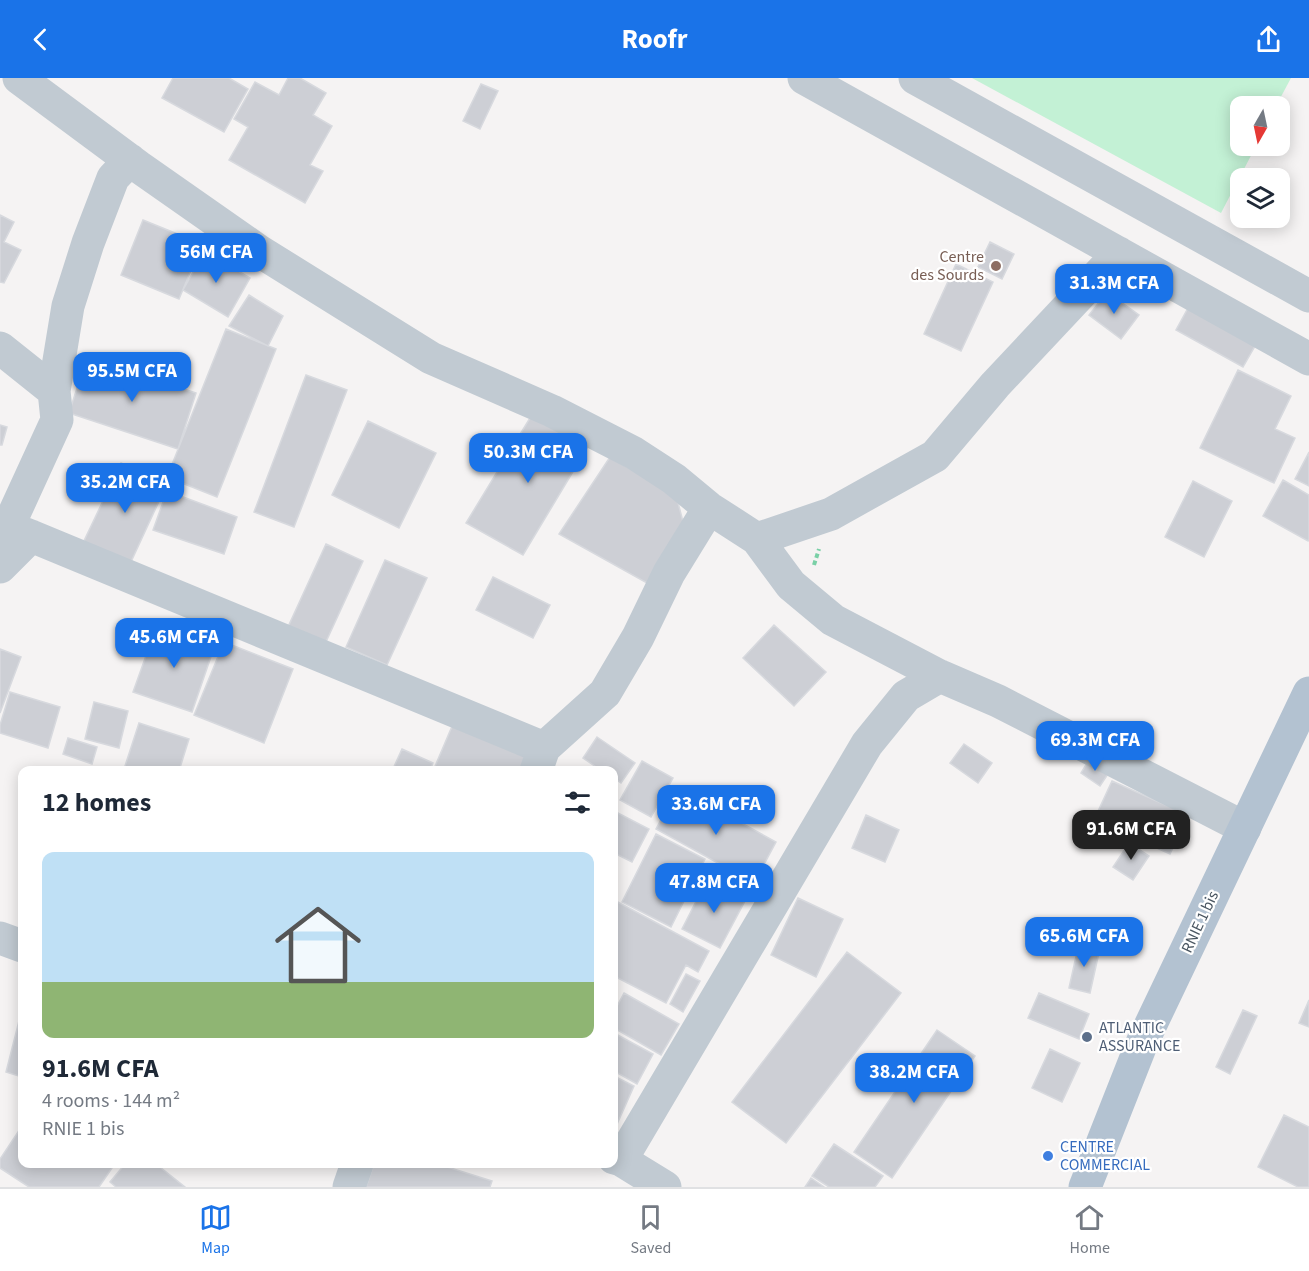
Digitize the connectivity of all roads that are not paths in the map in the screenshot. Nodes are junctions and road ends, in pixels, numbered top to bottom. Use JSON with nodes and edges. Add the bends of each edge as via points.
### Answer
{"nodes":[{"id":1,"x":20,"y":78,"type":"edge"},
{"id":2,"x":804,"y":78,"type":"edge"},
{"id":3,"x":915,"y":78,"type":"edge"},
{"id":4,"x":130,"y":160,"type":"junction"},
{"id":5,"x":1119,"y":253,"type":"junction"},
{"id":6,"x":1309,"y":297,"type":"edge"},
{"id":7,"x":0,"y":348,"type":"edge"},
{"id":8,"x":1309,"y":359,"type":"edge"},
{"id":9,"x":54,"y":391,"type":"junction"},
{"id":10,"x":709,"y":508,"type":"junction"},
{"id":11,"x":13,"y":530,"type":"edge"},
{"id":12,"x":757,"y":539,"type":"junction"},
{"id":13,"x":0,"y":567,"type":"edge"},
{"id":14,"x":940,"y":676,"type":"junction"},
{"id":15,"x":1309,"y":693,"type":"edge"},
{"id":16,"x":540,"y":760,"type":"edge"},
{"id":17,"x":1245,"y":828,"type":"junction"},
{"id":18,"x":0,"y":938,"type":"edge"},
{"id":19,"x":18,"y":945,"type":"edge"},
{"id":20,"x":618,"y":1157,"type":"edge"},
{"id":21,"x":618,"y":1160,"type":"edge"},
{"id":22,"x":356,"y":1168,"type":"edge"},
{"id":23,"x":349,"y":1187,"type":"edge"},
{"id":24,"x":665,"y":1187,"type":"edge"},
{"id":25,"x":1085,"y":1187,"type":"edge"}],
"edges":[{"from":1,"to":4,"type":"street"},
{"from":2,"to":5,"type":"street"},
{"from":3,"to":6,"type":"street"},
{"from":4,"to":9,"type":"street","via":[[114,178],[85,254],[68,306]]},
{"from":4,"to":10,"type":"street","via":[[259,251],[431,358],[552,411],[634,453]]},
{"from":5,"to":8,"type":"street"},
{"from":5,"to":12,"type":"street","via":[[994,385],[935,456],[831,514]]},
{"from":7,"to":9,"type":"street"},
{"from":9,"to":11,"type":"street","via":[[57,420]]},
{"from":10,"to":12,"type":"street"},
{"from":10,"to":16,"type":"street","via":[[669,573],[605,693]]},
{"from":11,"to":13,"type":"street"},
{"from":11,"to":16,"type":"street"},
{"from":12,"to":14,"type":"street","via":[[791,585],[833,620]]},
{"from":14,"to":17,"type":"street","via":[[998,701]]},
{"from":14,"to":20,"type":"street","via":[[906,696],[867,744]]},
{"from":15,"to":17,"type":"main road","name":"RNIE 1 bis"},
{"from":17,"to":25,"type":"main road","name":"RNIE 1 bis","via":[[1141,1045]]},
{"from":18,"to":19,"type":"street"},
{"from":21,"to":24,"type":"street"},
{"from":22,"to":23,"type":"street"}]}
